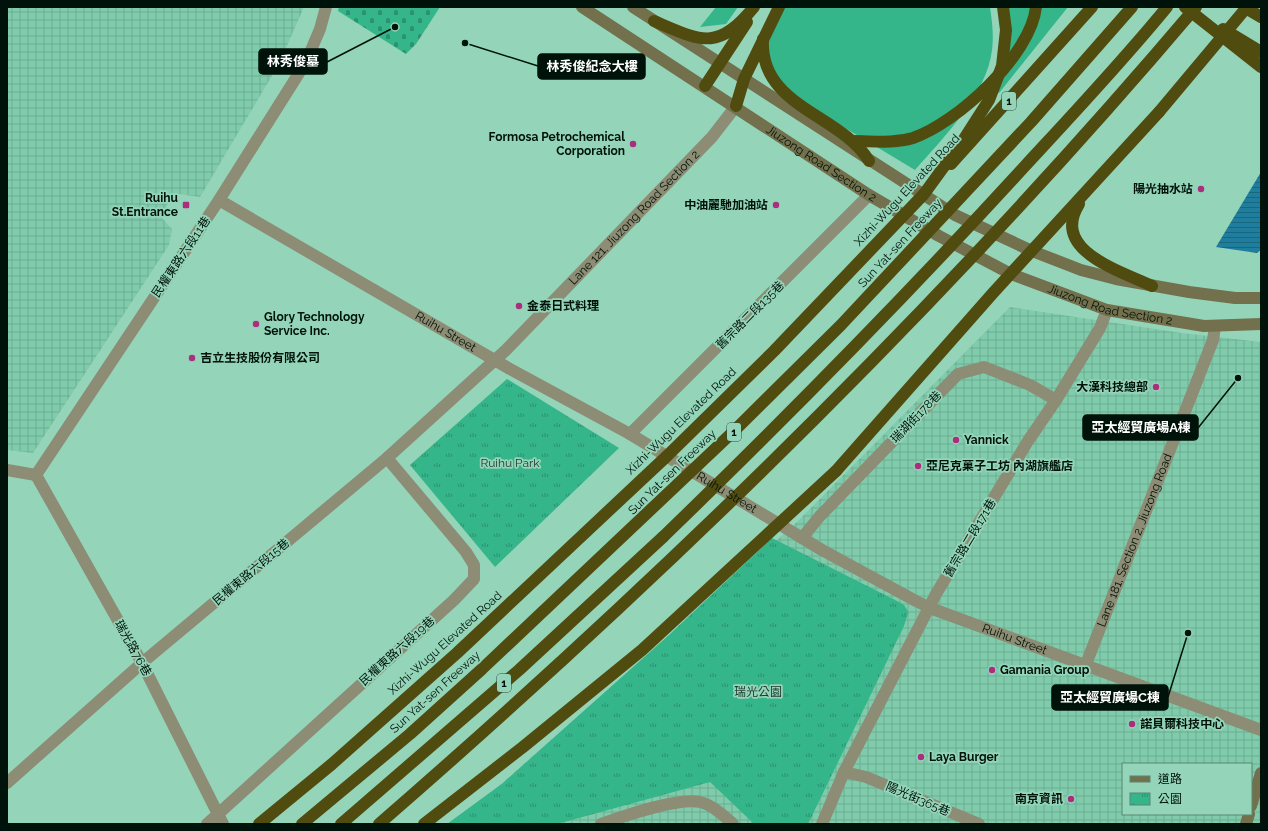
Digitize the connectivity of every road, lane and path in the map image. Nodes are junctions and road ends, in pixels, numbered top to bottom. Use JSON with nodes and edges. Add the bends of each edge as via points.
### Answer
{"nodes":[{"id":1,"x":326,"y":7,"type":"edge"},
{"id":2,"x":582,"y":7,"type":"edge"},
{"id":3,"x":633,"y":7,"type":"edge"},
{"id":4,"x":755,"y":7,"type":"edge"},
{"id":5,"x":779,"y":7,"type":"edge"},
{"id":6,"x":1003,"y":7,"type":"edge"},
{"id":7,"x":1036,"y":7,"type":"edge"},
{"id":8,"x":1092,"y":7,"type":"edge"},
{"id":9,"x":1132,"y":7,"type":"edge"},
{"id":10,"x":1167,"y":7,"type":"edge"},
{"id":11,"x":1185,"y":7,"type":"edge"},
{"id":12,"x":1196,"y":7,"type":"edge"},
{"id":13,"x":1246,"y":7,"type":"edge"},
{"id":14,"x":1261,"y":17,"type":"edge"},
{"id":15,"x":654,"y":21,"type":"junction"},
{"id":16,"x":764,"y":39,"type":"junction"},
{"id":17,"x":1261,"y":52,"type":"edge"},
{"id":18,"x":720,"y":63,"type":"junction"},
{"id":19,"x":1261,"y":67,"type":"edge"},
{"id":20,"x":744,"y":79,"type":"junction"},
{"id":21,"x":705,"y":86,"type":"junction"},
{"id":22,"x":736,"y":106,"type":"junction"},
{"id":23,"x":853,"y":141,"type":"junction"},
{"id":24,"x":869,"y":161,"type":"junction"},
{"id":25,"x":1088,"y":190,"type":"junction"},
{"id":26,"x":924,"y":194,"type":"junction"},
{"id":27,"x":869,"y":196,"type":"junction"},
{"id":28,"x":219,"y":200,"type":"junction"},
{"id":29,"x":1032,"y":252,"type":"junction"},
{"id":30,"x":1011,"y":274,"type":"junction"},
{"id":31,"x":1152,"y":286,"type":"junction"},
{"id":32,"x":1261,"y":298,"type":"edge"},
{"id":33,"x":1107,"y":310,"type":"junction"},
{"id":34,"x":1261,"y":324,"type":"edge"},
{"id":35,"x":1215,"y":327,"type":"junction"},
{"id":36,"x":495,"y":360,"type":"junction"},
{"id":37,"x":1056,"y":400,"type":"junction"},
{"id":38,"x":630,"y":434,"type":"junction"},
{"id":39,"x":387,"y":458,"type":"junction"},
{"id":40,"x":7,"y":470,"type":"edge"},
{"id":41,"x":36,"y":475,"type":"junction"},
{"id":42,"x":802,"y":538,"type":"junction"},
{"id":43,"x":930,"y":608,"type":"junction"},
{"id":44,"x":142,"y":663,"type":"junction"},
{"id":45,"x":1086,"y":664,"type":"junction"},
{"id":46,"x":1261,"y":730,"type":"edge"},
{"id":47,"x":844,"y":772,"type":"junction"},
{"id":48,"x":1261,"y":773,"type":"edge"},
{"id":49,"x":7,"y":783,"type":"edge"},
{"id":50,"x":1252,"y":803,"type":"edge"},
{"id":51,"x":220,"y":819,"type":"edge"},
{"id":52,"x":619,"y":821,"type":"edge"},
{"id":53,"x":207,"y":824,"type":"edge"},
{"id":54,"x":259,"y":824,"type":"edge"},
{"id":55,"x":302,"y":824,"type":"edge"},
{"id":56,"x":341,"y":824,"type":"edge"},
{"id":57,"x":379,"y":824,"type":"edge"},
{"id":58,"x":424,"y":824,"type":"edge"},
{"id":59,"x":601,"y":824,"type":"edge"},
{"id":60,"x":733,"y":824,"type":"edge"},
{"id":61,"x":822,"y":824,"type":"edge"},
{"id":62,"x":979,"y":824,"type":"edge"}],
"edges":[{"from":1,"to":28,"type":"street","name":"民權東路六段11巷","via":[[306,62]]},
{"from":2,"to":21,"type":"main road","name":"Jiuzong Road Section 2"},
{"from":3,"to":15,"type":"main road"},
{"from":4,"to":15,"type":"highway","via":[[729,31],[708,39],[697,38]]},
{"from":4,"to":18,"type":"highway"},
{"from":5,"to":16,"type":"highway"},
{"from":6,"to":26,"type":"highway","bridge":true,"via":[[1006,30],[1002,66],[989,100]]},
{"from":7,"to":23,"type":"highway","via":[[1024,42],[1014,58],[990,83],[946,121],[926,133],[899,141]]},
{"from":8,"to":26,"type":"highway","name":"Xizhi-Wugu Elevated Road","number":"1","bridge":true},
{"from":9,"to":55,"type":"highway","name":"Sun Yat-sen Freeway","number":"1","bridge":true,"via":[[1005,150],[842,325],[747,419],[482,669],[410,734]]},
{"from":10,"to":56,"type":"highway","number":"1","bridge":true,"via":[[958,240],[788,415],[663,537],[519,670]]},
{"from":11,"to":17,"type":"highway"},
{"from":11,"to":19,"type":"highway"},
{"from":12,"to":57,"type":"highway","number":"1","bridge":true,"via":[[1045,178],[845,390],[618,611]]},
{"from":13,"to":14,"type":"highway"},
{"from":13,"to":25,"type":"highway","bridge":true,"via":[[1159,112]]},
{"from":15,"to":18,"type":"main road"},
{"from":16,"to":20,"type":"highway"},
{"from":16,"to":23,"type":"highway","via":[[762,52],[767,68],[787,95],[806,111]]},
{"from":18,"to":20,"type":"main road"},
{"from":18,"to":21,"type":"highway"},
{"from":20,"to":22,"type":"highway"},
{"from":20,"to":24,"type":"main road"},
{"from":21,"to":22,"type":"main road","name":"Jiuzong Road Section 2"},
{"from":22,"to":27,"type":"main road","name":"Jiuzong Road Section 2"},
{"from":22,"to":36,"type":"street","name":"Lane 121, Jiuzong Road Section 2","via":[[712,137]]},
{"from":23,"to":24,"type":"highway","via":[[862,148]]},
{"from":24,"to":29,"type":"main road","via":[[955,215]]},
{"from":25,"to":29,"type":"highway"},
{"from":25,"to":31,"type":"highway","via":[[1073,218],[1071,229],[1074,238],[1091,256]]},
{"from":26,"to":54,"type":"highway","name":"Xizhi-Wugu Elevated Road","number":"1","bridge":true,"via":[[774,351],[668,455],[457,653],[332,764]]},
{"from":27,"to":30,"type":"main road","name":"Jiuzong Road Section 2"},
{"from":27,"to":38,"type":"street","name":"舊宗路二段135巷"},
{"from":28,"to":36,"type":"street","name":"Ruihu Street"},
{"from":28,"to":41,"type":"street","name":"民權東路六段11巷"},
{"from":29,"to":30,"type":"highway"},
{"from":29,"to":31,"type":"main road","via":[[1082,270]]},
{"from":30,"to":33,"type":"main road","name":"Jiuzong Road Section 2"},
{"from":30,"to":58,"type":"highway","bridge":true,"via":[[836,471],[642,650]]},
{"from":31,"to":32,"type":"main road","via":[[1214,296]]},
{"from":33,"to":35,"type":"main road","name":"Jiuzong Road Section 2"},
{"from":33,"to":37,"type":"street","name":"舊宗路二段171巷","via":[[1100,328]]},
{"from":34,"to":35,"type":"main road","name":"Jiuzong Road Section 2"},
{"from":35,"to":45,"type":"street","name":"Lane 181, Section 2, Jiuzong Road","via":[[1213,340]]},
{"from":36,"to":38,"type":"street","name":"Ruihu Street"},
{"from":36,"to":39,"type":"street","name":"民權東路六段15巷"},
{"from":37,"to":42,"type":"street","name":"瑞湖街178巷","via":[[1030,385],[984,367],[958,374],[820,516]]},
{"from":37,"to":43,"type":"street","name":"舊宗路二段171巷","via":[[1028,441]]},
{"from":38,"to":42,"type":"street","name":"Ruihu Street"},
{"from":39,"to":44,"type":"street","name":"民權東路六段15巷"},
{"from":39,"to":51,"type":"street","name":"民權東路六段19巷","via":[[466,552],[474,565],[474,579]]},
{"from":40,"to":41,"type":"street"},
{"from":41,"to":44,"type":"street","name":"瑞光路76巷"},
{"from":42,"to":43,"type":"street","name":"Ruihu Street"},
{"from":43,"to":45,"type":"street","name":"Ruihu Street"},
{"from":43,"to":47,"type":"street","name":"舊宗路二段171巷"},
{"from":44,"to":49,"type":"street","name":"民權東路六段15巷"},
{"from":44,"to":51,"type":"street","name":"瑞光路76巷"},
{"from":45,"to":46,"type":"street","name":"Ruihu Street"},
{"from":47,"to":61,"type":"street","name":"舊宗路二段171巷"},
{"from":47,"to":62,"type":"street","name":"陽光街365巷","via":[[857,774]]},
{"from":48,"to":50,"type":"main road"},
{"from":51,"to":53,"type":"street","name":"民權東路六段19巷"},
{"from":52,"to":59,"type":"street"},
{"from":52,"to":60,"type":"street","via":[[686,800],[701,802]]}]}
